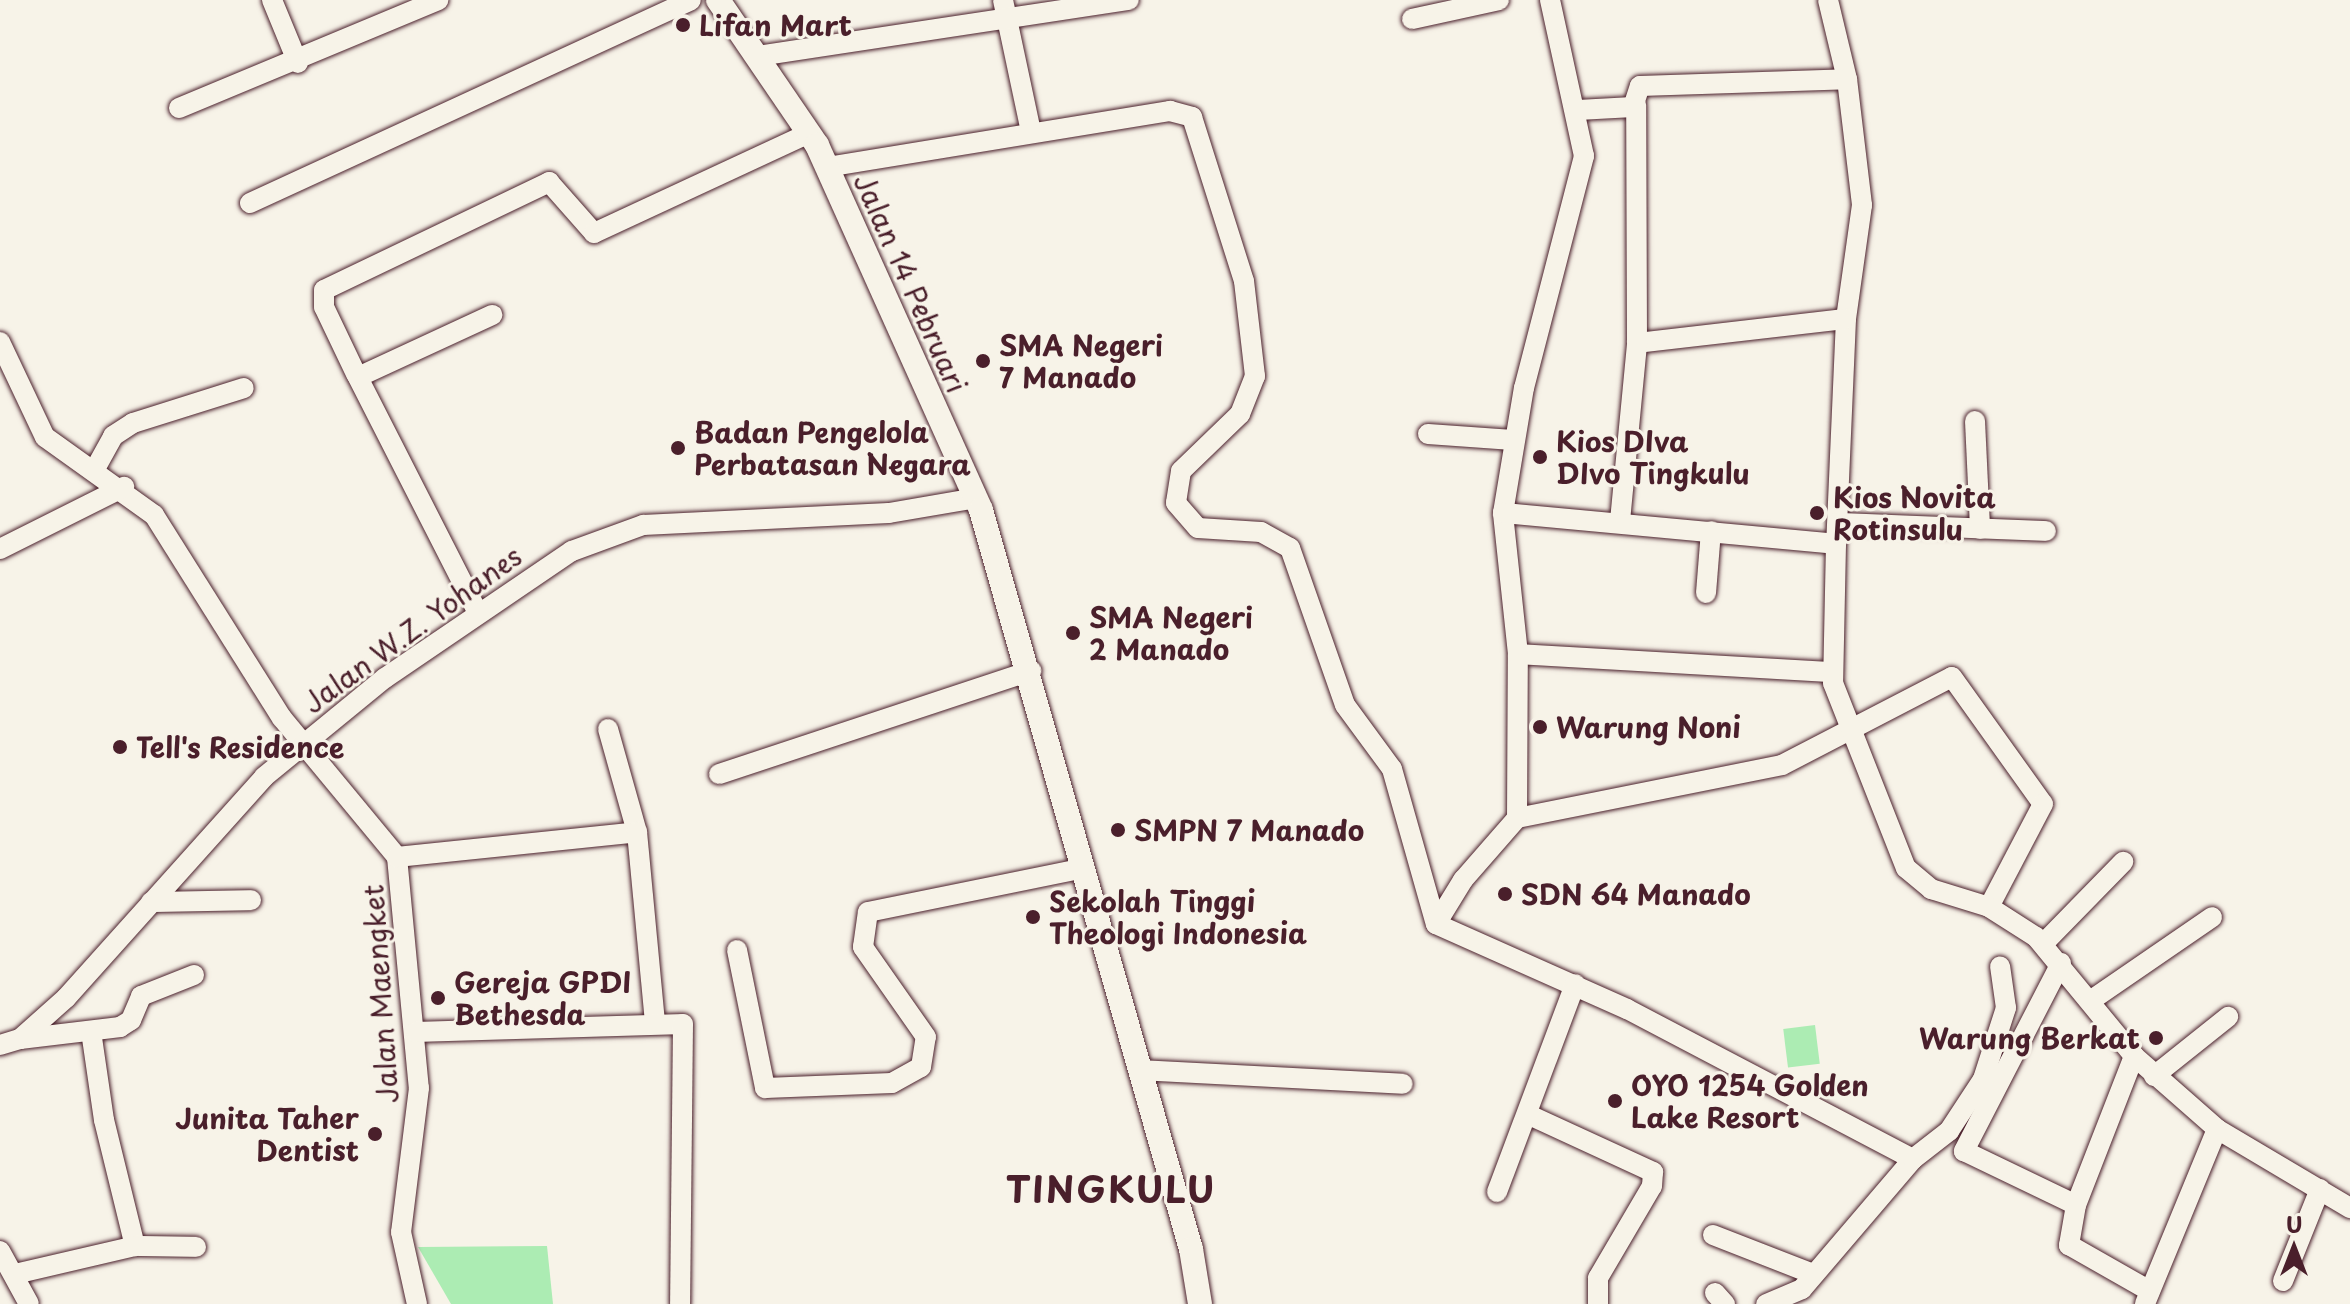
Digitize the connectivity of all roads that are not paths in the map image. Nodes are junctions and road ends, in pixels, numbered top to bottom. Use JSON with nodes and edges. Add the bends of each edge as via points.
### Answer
{"nodes":[{"id":1,"x":272,"y":0,"type":"edge"},
{"id":2,"x":438,"y":0,"type":"edge"},
{"id":3,"x":691,"y":0,"type":"edge"},
{"id":4,"x":718,"y":0,"type":"edge"},
{"id":5,"x":1003,"y":0,"type":"edge"},
{"id":6,"x":1129,"y":0,"type":"edge"},
{"id":7,"x":1499,"y":0,"type":"edge"},
{"id":8,"x":1550,"y":0,"type":"edge"},
{"id":9,"x":1828,"y":0,"type":"edge"},
{"id":10,"x":1412,"y":19,"type":"dead end"},
{"id":11,"x":1006,"y":21,"type":"junction"},
{"id":12,"x":758,"y":56,"type":"junction"},
{"id":13,"x":298,"y":63,"type":"junction"},
{"id":14,"x":1847,"y":79,"type":"junction"},
{"id":15,"x":1636,"y":105,"type":"junction"},
{"id":16,"x":179,"y":108,"type":"dead end"},
{"id":17,"x":1578,"y":110,"type":"junction"},
{"id":18,"x":1031,"y":132,"type":"junction"},
{"id":19,"x":809,"y":133,"type":"junction"},
{"id":20,"x":827,"y":167,"type":"junction"},
{"id":21,"x":250,"y":203,"type":"dead end"},
{"id":22,"x":492,"y":315,"type":"dead end"},
{"id":23,"x":1846,"y":319,"type":"junction"},
{"id":24,"x":0,"y":342,"type":"edge"},
{"id":25,"x":1637,"y":343,"type":"junction"},
{"id":26,"x":358,"y":377,"type":"junction"},
{"id":27,"x":244,"y":388,"type":"dead end"},
{"id":28,"x":1975,"y":421,"type":"dead end"},
{"id":29,"x":1428,"y":434,"type":"dead end"},
{"id":30,"x":1513,"y":440,"type":"junction"},
{"id":31,"x":95,"y":469,"type":"junction"},
{"id":32,"x":124,"y":487,"type":"junction"},
{"id":33,"x":976,"y":498,"type":"junction"},
{"id":34,"x":1503,"y":513,"type":"junction"},
{"id":35,"x":1620,"y":521,"type":"junction"},
{"id":36,"x":1838,"y":523,"type":"junction"},
{"id":37,"x":1980,"y":529,"type":"junction"},
{"id":38,"x":2046,"y":531,"type":"dead end"},
{"id":39,"x":1723,"y":532,"type":"junction"},
{"id":40,"x":1836,"y":544,"type":"junction"},
{"id":41,"x":0,"y":549,"type":"edge"},
{"id":42,"x":1706,"y":593,"type":"dead end"},
{"id":43,"x":478,"y":613,"type":"junction"},
{"id":44,"x":1518,"y":654,"type":"junction"},
{"id":45,"x":1031,"y":671,"type":"junction"},
{"id":46,"x":1832,"y":672,"type":"junction"},
{"id":47,"x":608,"y":729,"type":"dead end"},
{"id":48,"x":1849,"y":733,"type":"junction"},
{"id":49,"x":302,"y":745,"type":"junction"},
{"id":50,"x":719,"y":774,"type":"dead end"},
{"id":51,"x":1517,"y":818,"type":"junction"},
{"id":52,"x":637,"y":832,"type":"junction"},
{"id":53,"x":397,"y":857,"type":"junction"},
{"id":54,"x":2123,"y":862,"type":"dead end"},
{"id":55,"x":1085,"y":868,"type":"junction"},
{"id":56,"x":251,"y":900,"type":"dead end"},
{"id":57,"x":151,"y":902,"type":"junction"},
{"id":58,"x":1989,"y":907,"type":"junction"},
{"id":59,"x":2212,"y":917,"type":"dead end"},
{"id":60,"x":1436,"y":924,"type":"junction"},
{"id":61,"x":2043,"y":944,"type":"junction"},
{"id":62,"x":737,"y":950,"type":"dead end"},
{"id":63,"x":2061,"y":963,"type":"junction"},
{"id":64,"x":2000,"y":966,"type":"dead end"},
{"id":65,"x":194,"y":975,"type":"dead end"},
{"id":66,"x":1575,"y":984,"type":"junction"},
{"id":67,"x":2090,"y":1001,"type":"junction"},
{"id":68,"x":2228,"y":1017,"type":"dead end"},
{"id":69,"x":655,"y":1022,"type":"junction"},
{"id":70,"x":91,"y":1031,"type":"junction"},
{"id":71,"x":416,"y":1032,"type":"junction"},
{"id":72,"x":10,"y":1042,"type":"edge"},
{"id":73,"x":2134,"y":1056,"type":"junction"},
{"id":74,"x":1139,"y":1070,"type":"junction"},
{"id":75,"x":2154,"y":1076,"type":"junction"},
{"id":76,"x":1403,"y":1084,"type":"dead end"},
{"id":77,"x":1527,"y":1114,"type":"junction"},
{"id":78,"x":2217,"y":1129,"type":"junction"},
{"id":79,"x":1913,"y":1159,"type":"junction"},
{"id":80,"x":2320,"y":1189,"type":"junction"},
{"id":81,"x":1497,"y":1192,"type":"dead end"},
{"id":82,"x":2076,"y":1205,"type":"junction"},
{"id":83,"x":2350,"y":1208,"type":"edge"},
{"id":84,"x":1713,"y":1235,"type":"dead end"},
{"id":85,"x":135,"y":1246,"type":"junction"},
{"id":86,"x":196,"y":1247,"type":"dead end"},
{"id":87,"x":0,"y":1251,"type":"edge"},
{"id":88,"x":15,"y":1274,"type":"junction"},
{"id":89,"x":2283,"y":1281,"type":"dead end"},
{"id":90,"x":1808,"y":1289,"type":"edge"},
{"id":91,"x":2148,"y":1298,"type":"edge"},
{"id":92,"x":29,"y":1304,"type":"edge"},
{"id":93,"x":417,"y":1304,"type":"edge"},
{"id":94,"x":680,"y":1304,"type":"edge"},
{"id":95,"x":1200,"y":1304,"type":"edge"},
{"id":96,"x":1598,"y":1304,"type":"edge"},
{"id":97,"x":1766,"y":1304,"type":"edge"}],
"edges":[{"from":1,"to":13,"type":"street"},
{"from":2,"to":13,"type":"street"},
{"from":3,"to":21,"type":"street"},
{"from":4,"to":12,"type":"main road","name":"Jalan 14 Pebruari"},
{"from":5,"to":11,"type":"street"},
{"from":6,"to":11,"type":"street"},
{"from":7,"to":10,"type":"street"},
{"from":8,"to":17,"type":"street"},
{"from":9,"to":14,"type":"street"},
{"from":11,"to":12,"type":"street"},
{"from":11,"to":18,"type":"street"},
{"from":12,"to":19,"type":"main road","name":"Jalan 14 Pebruari"},
{"from":13,"to":16,"type":"street"},
{"from":14,"to":15,"type":"street","via":[[1700,88],[1640,86]]},
{"from":14,"to":23,"type":"street","via":[[1862,205]]},
{"from":15,"to":17,"type":"street"},
{"from":15,"to":25,"type":"street"},
{"from":17,"to":30,"type":"street","via":[[1584,156],[1575,210]]},
{"from":18,"to":20,"type":"street"},
{"from":18,"to":60,"type":"street","via":[[1170,111],[1195,121],[1244,281],[1255,376],[1240,414],[1181,471],[1176,503],[1198,528],[1261,532],[1290,548],[1345,705],[1393,772]]},
{"from":19,"to":20,"type":"main road","name":"Jalan 14 Pebruari"},
{"from":19,"to":26,"type":"street","via":[[594,233],[549,182],[339,278],[322,300]]},
{"from":20,"to":33,"type":"main road","name":"Jalan 14 Pebruari"},
{"from":22,"to":26,"type":"street"},
{"from":23,"to":25,"type":"street"},
{"from":23,"to":36,"type":"street"},
{"from":24,"to":31,"type":"street","name":"Jalan Maengket","via":[[45,437]]},
{"from":25,"to":35,"type":"street"},
{"from":26,"to":43,"type":"street"},
{"from":27,"to":31,"type":"street","via":[[133,423],[113,436]]},
{"from":28,"to":37,"type":"street"},
{"from":29,"to":30,"type":"street"},
{"from":30,"to":34,"type":"street"},
{"from":31,"to":32,"type":"street","name":"Jalan Maengket"},
{"from":32,"to":41,"type":"street"},
{"from":32,"to":49,"type":"street","name":"Jalan Maengket","via":[[188,561]]},
{"from":33,"to":43,"type":"street","name":"Jalan W.Z. Yohanes","via":[[889,513],[621,530],[559,558]]},
{"from":33,"to":45,"type":"main road","name":"Jalan 14 Pebruari"},
{"from":34,"to":35,"type":"street"},
{"from":34,"to":44,"type":"street"},
{"from":35,"to":39,"type":"street"},
{"from":36,"to":37,"type":"street"},
{"from":36,"to":40,"type":"street"},
{"from":37,"to":38,"type":"street"},
{"from":39,"to":40,"type":"street"},
{"from":39,"to":42,"type":"street"},
{"from":40,"to":46,"type":"street"},
{"from":43,"to":49,"type":"street","name":"Jalan W.Z. Yohanes"},
{"from":44,"to":46,"type":"street"},
{"from":44,"to":51,"type":"street"},
{"from":45,"to":50,"type":"street"},
{"from":45,"to":55,"type":"main road","name":"Jalan 14 Pebruari"},
{"from":46,"to":48,"type":"street"},
{"from":47,"to":52,"type":"street"},
{"from":48,"to":51,"type":"street","via":[[1799,759]]},
{"from":48,"to":58,"type":"street","via":[[1912,876]]},
{"from":48,"to":58,"type":"street","via":[[1957,678],[2043,804]]},
{"from":49,"to":53,"type":"street","name":"Jalan Maengket"},
{"from":49,"to":57,"type":"street","name":"Jalan W.Z. Yohanes","via":[[217,824]]},
{"from":51,"to":60,"type":"street","via":[[1463,880]]},
{"from":52,"to":53,"type":"street"},
{"from":52,"to":69,"type":"street"},
{"from":53,"to":71,"type":"street","name":"Jalan Maengket"},
{"from":54,"to":61,"type":"street"},
{"from":55,"to":62,"type":"street","via":[[868,912],[863,947],[926,1037],[921,1067],[892,1083],[765,1088]]},
{"from":55,"to":74,"type":"main road","name":"Jalan 14 Pebruari"},
{"from":56,"to":57,"type":"street"},
{"from":57,"to":72,"type":"street","name":"Jalan W.Z. Yohanes"},
{"from":58,"to":61,"type":"street"},
{"from":59,"to":67,"type":"street"},
{"from":60,"to":66,"type":"street"},
{"from":61,"to":63,"type":"street"},
{"from":63,"to":67,"type":"street"},
{"from":63,"to":82,"type":"street","via":[[1964,1148]]},
{"from":64,"to":79,"type":"street","via":[[2006,1008],[1983,1079],[1949,1131]]},
{"from":65,"to":70,"type":"street","via":[[141,996],[126,1024]]},
{"from":66,"to":77,"type":"street"},
{"from":66,"to":79,"type":"street"},
{"from":67,"to":73,"type":"street"},
{"from":68,"to":75,"type":"street"},
{"from":69,"to":71,"type":"street"},
{"from":69,"to":94,"type":"street","via":[[684,1028]]},
{"from":70,"to":72,"type":"street"},
{"from":70,"to":85,"type":"street"},
{"from":71,"to":93,"type":"street","name":"Jalan Maengket","via":[[418,1105],[401,1207]]},
{"from":73,"to":75,"type":"street"},
{"from":73,"to":82,"type":"street"},
{"from":74,"to":76,"type":"street"},
{"from":74,"to":95,"type":"main road","name":"Jalan 14 Pebruari","via":[[1191,1249]]},
{"from":75,"to":78,"type":"street"},
{"from":77,"to":81,"type":"street"},
{"from":77,"to":96,"type":"street","via":[[1655,1175],[1598,1278]]},
{"from":78,"to":80,"type":"street"},
{"from":78,"to":91,"type":"street"},
{"from":79,"to":90,"type":"street"},
{"from":80,"to":83,"type":"street"},
{"from":80,"to":89,"type":"street"},
{"from":82,"to":91,"type":"street","via":[[2069,1245]]},
{"from":84,"to":90,"type":"street"},
{"from":85,"to":86,"type":"street"},
{"from":85,"to":88,"type":"street"},
{"from":87,"to":88,"type":"street"},
{"from":88,"to":92,"type":"street"},
{"from":90,"to":97,"type":"street"}]}
